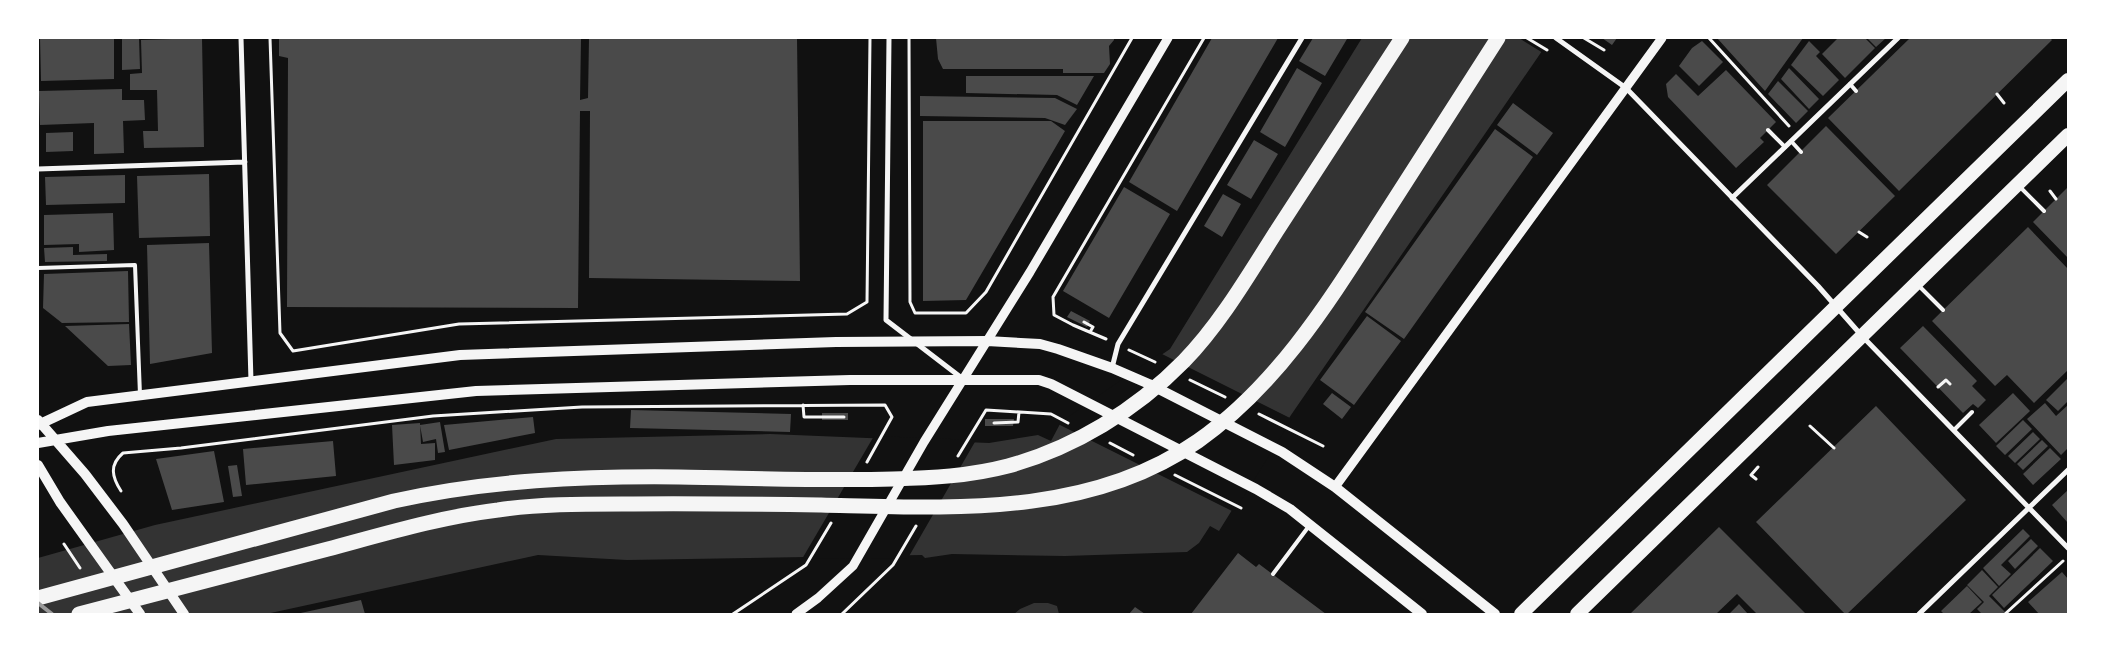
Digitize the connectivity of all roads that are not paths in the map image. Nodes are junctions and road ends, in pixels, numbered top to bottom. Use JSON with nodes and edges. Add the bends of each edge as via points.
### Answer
{"nodes":[{"id":1,"x":241,"y":38,"type":"edge"},
{"id":2,"x":889,"y":38,"type":"edge"},
{"id":3,"x":1168,"y":38,"type":"edge"},
{"id":4,"x":1302,"y":38,"type":"edge"},
{"id":5,"x":1402,"y":38,"type":"edge"},
{"id":6,"x":1498,"y":38,"type":"edge"},
{"id":7,"x":1556,"y":38,"type":"edge"},
{"id":8,"x":1662,"y":38,"type":"edge"},
{"id":9,"x":1898,"y":38,"type":"edge"},
{"id":10,"x":2068,"y":80,"type":"edge"},
{"id":11,"x":1850,"y":84,"type":"junction"},
{"id":12,"x":1626,"y":88,"type":"junction"},
{"id":13,"x":1856,"y":90,"type":"dead end"},
{"id":14,"x":1768,"y":130,"type":"dead end"},
{"id":15,"x":2068,"y":134,"type":"edge"},
{"id":16,"x":1791,"y":141,"type":"junction"},
{"id":17,"x":1785,"y":147,"type":"junction"},
{"id":18,"x":1801,"y":152,"type":"dead end"},
{"id":19,"x":245,"y":162,"type":"junction"},
{"id":20,"x":38,"y":169,"type":"edge"},
{"id":21,"x":2017,"y":184,"type":"junction"},
{"id":22,"x":1732,"y":198,"type":"junction"},
{"id":23,"x":2044,"y":211,"type":"dead end"},
{"id":24,"x":38,"y":268,"type":"edge"},
{"id":25,"x":1916,"y":283,"type":"junction"},
{"id":26,"x":1837,"y":308,"type":"junction"},
{"id":27,"x":1943,"y":310,"type":"dead end"},
{"id":28,"x":1862,"y":336,"type":"junction"},
{"id":29,"x":912,"y":340,"type":"junction"},
{"id":30,"x":987,"y":341,"type":"junction"},
{"id":31,"x":1112,"y":368,"type":"junction"},
{"id":32,"x":963,"y":379,"type":"junction"},
{"id":33,"x":251,"y":381,"type":"junction"},
{"id":34,"x":140,"y":395,"type":"junction"},
{"id":35,"x":1972,"y":412,"type":"dead end"},
{"id":36,"x":39,"y":423,"type":"edge"},
{"id":37,"x":1954,"y":430,"type":"junction"},
{"id":38,"x":55,"y":440,"type":"junction"},
{"id":39,"x":38,"y":443,"type":"edge"},
{"id":40,"x":38,"y":464,"type":"edge"},
{"id":41,"x":2068,"y":470,"type":"edge"},
{"id":42,"x":1335,"y":487,"type":"junction"},
{"id":43,"x":2029,"y":508,"type":"junction"},
{"id":44,"x":1310,"y":524,"type":"junction"},
{"id":45,"x":2068,"y":548,"type":"edge"},
{"id":46,"x":1273,"y":574,"type":"dead end"},
{"id":47,"x":38,"y":598,"type":"edge"},
{"id":48,"x":80,"y":614,"type":"edge"},
{"id":49,"x":140,"y":614,"type":"edge"},
{"id":50,"x":184,"y":614,"type":"edge"},
{"id":51,"x":796,"y":614,"type":"edge"},
{"id":52,"x":1422,"y":614,"type":"edge"},
{"id":53,"x":1495,"y":614,"type":"edge"},
{"id":54,"x":1522,"y":614,"type":"edge"},
{"id":55,"x":1577,"y":614,"type":"edge"},
{"id":56,"x":1919,"y":614,"type":"edge"}],
"edges":[{"from":1,"to":19,"type":"street"},
{"from":2,"to":29,"type":"street","via":[[886,320]]},
{"from":3,"to":30,"type":"street"},
{"from":4,"to":31,"type":"street","via":[[1118,344]]},
{"from":5,"to":47,"type":"highway","via":[[1204,338],[1159,385],[1128,409],[1048,452],[988,470],[920,478],[554,479],[432,492]]},
{"from":6,"to":48,"type":"highway","via":[[1343,280],[1286,358],[1218,426],[1185,450],[1142,472],[1105,486],[1067,495],[984,506],[944,508],[704,502],[555,505],[497,510],[436,520]]},
{"from":7,"to":12,"type":"street"},
{"from":8,"to":12,"type":"street"},
{"from":9,"to":11,"type":"street"},
{"from":10,"to":26,"type":"highway"},
{"from":11,"to":13,"type":"lane"},
{"from":11,"to":16,"type":"street"},
{"from":12,"to":22,"type":"street"},
{"from":12,"to":42,"type":"street"},
{"from":14,"to":17,"type":"lane"},
{"from":15,"to":21,"type":"highway"},
{"from":16,"to":17,"type":"street"},
{"from":16,"to":18,"type":"lane"},
{"from":17,"to":22,"type":"street"},
{"from":19,"to":20,"type":"street"},
{"from":19,"to":33,"type":"street"},
{"from":21,"to":23,"type":"lane"},
{"from":21,"to":25,"type":"highway"},
{"from":22,"to":26,"type":"street"},
{"from":24,"to":34,"type":"lane","via":[[135,265]]},
{"from":25,"to":27,"type":"lane"},
{"from":25,"to":28,"type":"highway"},
{"from":26,"to":28,"type":"street"},
{"from":26,"to":54,"type":"highway"},
{"from":28,"to":37,"type":"street"},
{"from":28,"to":55,"type":"highway"},
{"from":29,"to":30,"type":"main road"},
{"from":29,"to":32,"type":"street"},
{"from":29,"to":33,"type":"main road","via":[[460,355]]},
{"from":30,"to":31,"type":"main road","via":[[1040,344]]},
{"from":30,"to":32,"type":"street"},
{"from":31,"to":42,"type":"main road","via":[[1282,452]]},
{"from":32,"to":38,"type":"main road","via":[[476,391],[108,431]]},
{"from":32,"to":44,"type":"main road","via":[[1039,380],[1051,384],[1256,488]]},
{"from":32,"to":51,"type":"street","via":[[853,566]]},
{"from":33,"to":34,"type":"main road"},
{"from":34,"to":36,"type":"main road","via":[[86,402]]},
{"from":35,"to":37,"type":"lane"},
{"from":36,"to":38,"type":"main road"},
{"from":37,"to":43,"type":"street"},
{"from":38,"to":39,"type":"main road"},
{"from":38,"to":50,"type":"main road","via":[[123,524]]},
{"from":40,"to":49,"type":"main road","via":[[60,502]]},
{"from":41,"to":43,"type":"street"},
{"from":42,"to":53,"type":"main road"},
{"from":43,"to":45,"type":"street"},
{"from":43,"to":56,"type":"street"},
{"from":44,"to":46,"type":"lane"},
{"from":44,"to":52,"type":"main road"}]}
